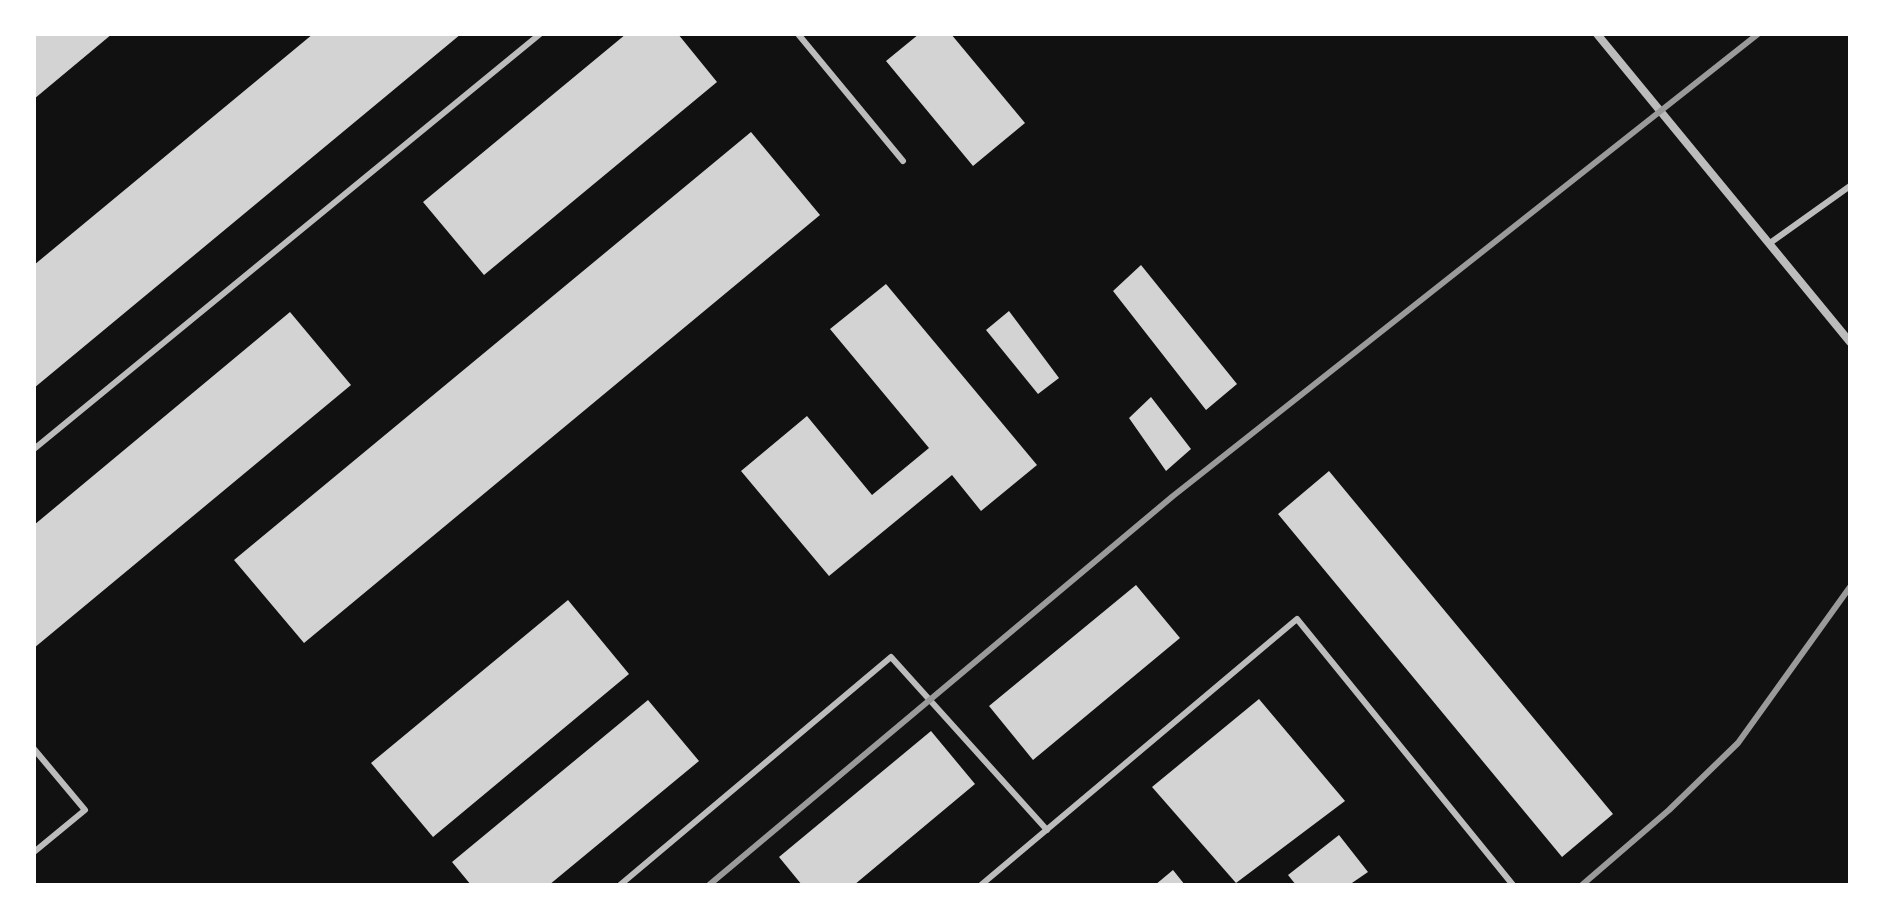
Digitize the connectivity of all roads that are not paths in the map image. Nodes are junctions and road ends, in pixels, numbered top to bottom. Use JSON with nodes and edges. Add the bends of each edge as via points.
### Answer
{"nodes":[{"id":1,"x":540,"y":34,"type":"edge"},
{"id":2,"x":798,"y":34,"type":"edge"},
{"id":3,"x":1598,"y":34,"type":"edge"},
{"id":4,"x":903,"y":161,"type":"dead end"},
{"id":5,"x":1850,"y":186,"type":"edge"},
{"id":6,"x":1770,"y":243,"type":"junction"},
{"id":7,"x":1850,"y":342,"type":"edge"},
{"id":8,"x":34,"y":449,"type":"edge"},
{"id":9,"x":34,"y":749,"type":"edge"},
{"id":10,"x":1047,"y":830,"type":"junction"},
{"id":11,"x":34,"y":852,"type":"edge"},
{"id":12,"x":620,"y":885,"type":"edge"},
{"id":13,"x":981,"y":885,"type":"edge"},
{"id":14,"x":1513,"y":885,"type":"edge"}],
"edges":[{"from":1,"to":8,"type":"lane"},
{"from":2,"to":4,"type":"lane"},
{"from":3,"to":6,"type":"street"},
{"from":5,"to":6,"type":"lane"},
{"from":6,"to":7,"type":"street"},
{"from":9,"to":11,"type":"lane","via":[[85,810]]},
{"from":10,"to":12,"type":"lane","via":[[891,657]]},
{"from":10,"to":13,"type":"lane"},
{"from":10,"to":14,"type":"lane","via":[[1297,619]]}]}
